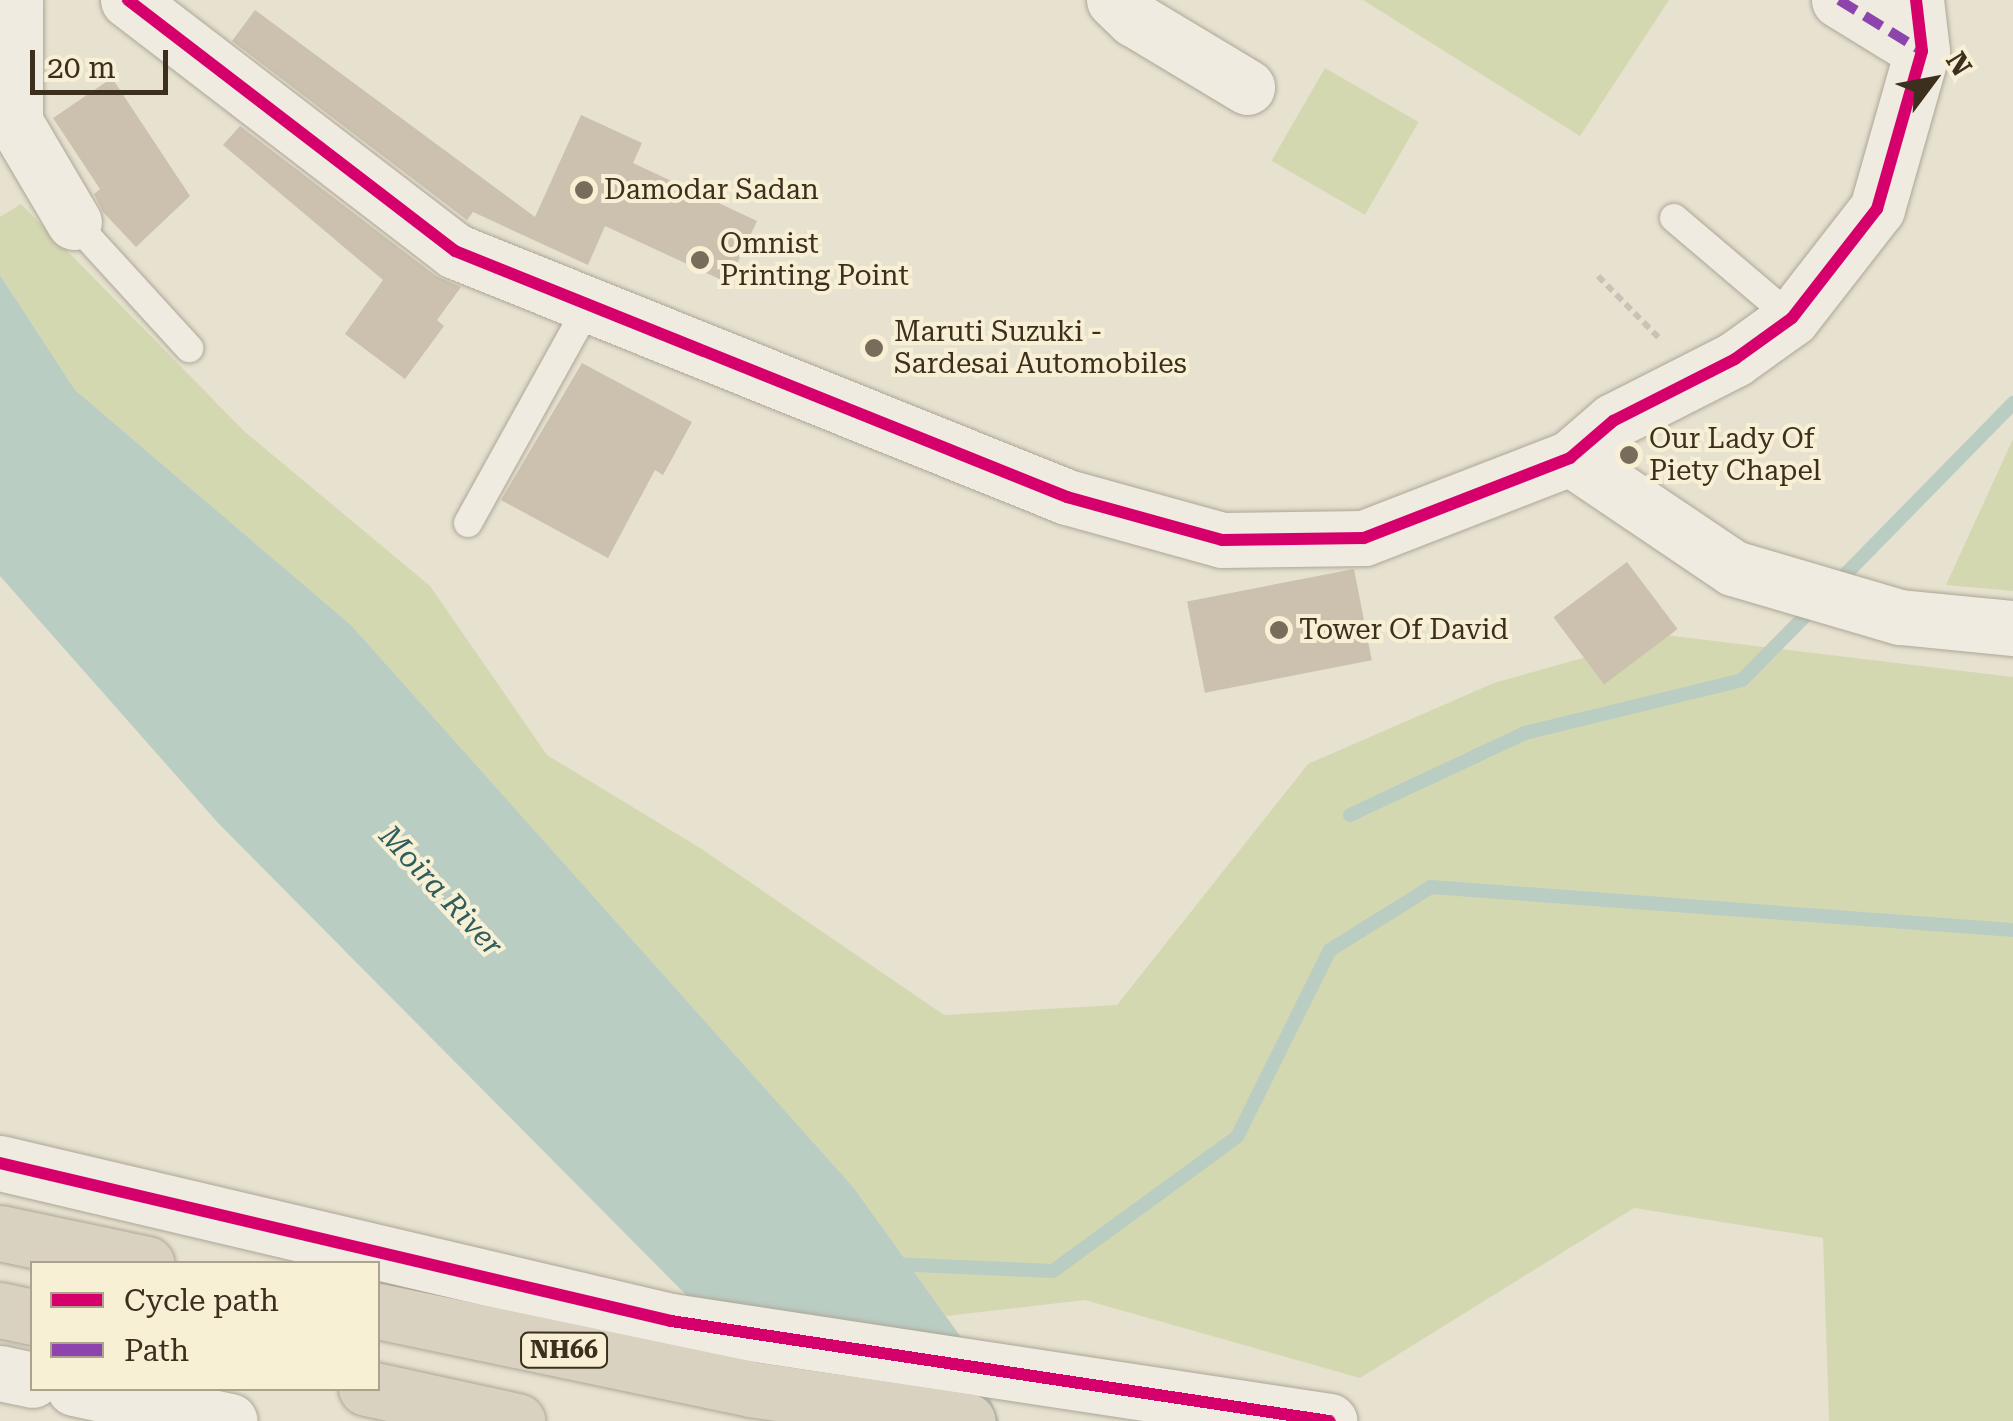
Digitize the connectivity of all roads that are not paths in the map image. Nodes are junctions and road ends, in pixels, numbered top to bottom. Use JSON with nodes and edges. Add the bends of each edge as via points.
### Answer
{"nodes":[{"id":1,"x":15,"y":0,"type":"edge"},
{"id":2,"x":128,"y":0,"type":"edge"},
{"id":3,"x":1114,"y":0,"type":"edge"},
{"id":4,"x":1839,"y":0,"type":"edge"},
{"id":5,"x":1919,"y":25,"type":"edge"},
{"id":6,"x":1247,"y":88,"type":"dead end"},
{"id":7,"x":1674,"y":218,"type":"dead end"},
{"id":8,"x":74,"y":222,"type":"joint"},
{"id":9,"x":589,"y":306,"type":"junction"},
{"id":10,"x":1792,"y":318,"type":"junction"},
{"id":11,"x":190,"y":348,"type":"dead end"},
{"id":12,"x":1570,"y":458,"type":"junction"},
{"id":13,"x":468,"y":523,"type":"dead end"},
{"id":14,"x":2013,"y":628,"type":"edge"},
{"id":15,"x":0,"y":1164,"type":"edge"},
{"id":16,"x":0,"y":1233,"type":"edge"},
{"id":17,"x":133,"y":1261,"type":"edge"},
{"id":18,"x":0,"y":1310,"type":"edge"},
{"id":19,"x":380,"y":1312,"type":"edge"},
{"id":20,"x":30,"y":1317,"type":"edge"},
{"id":21,"x":0,"y":1373,"type":"edge"},
{"id":22,"x":30,"y":1380,"type":"edge"},
{"id":23,"x":87,"y":1391,"type":"edge"},
{"id":24,"x":380,"y":1391,"type":"edge"},
{"id":25,"x":211,"y":1419,"type":"edge"},
{"id":26,"x":517,"y":1421,"type":"edge"},
{"id":27,"x":968,"y":1421,"type":"edge"},
{"id":28,"x":1328,"y":1421,"type":"edge"}],
"edges":[{"from":1,"to":8,"type":"street","via":[[14,122]]},
{"from":2,"to":9,"type":"street","via":[[455,251]]},
{"from":3,"to":6,"type":"street","via":[[1134,20]]},
{"from":4,"to":5,"type":"street"},
{"from":5,"to":10,"type":"street","via":[[1877,209]]},
{"from":7,"to":10,"type":"lane"},
{"from":8,"to":11,"type":"lane"},
{"from":9,"to":12,"type":"street","via":[[1066,497],[1222,540],[1364,538]]},
{"from":9,"to":13,"type":"lane"},
{"from":10,"to":12,"type":"street","via":[[1700,380],[1613,421]]},
{"from":12,"to":14,"type":"street","via":[[1733,568],[1900,617]]},
{"from":15,"to":28,"type":"street","via":[[671,1321]]},
{"from":16,"to":17,"type":"highway"},
{"from":18,"to":20,"type":"highway"},
{"from":19,"to":27,"type":"highway","number":"NH66","via":[[750,1389]]},
{"from":21,"to":22,"type":"street"},
{"from":23,"to":25,"type":"street"},
{"from":24,"to":26,"type":"highway"}]}
